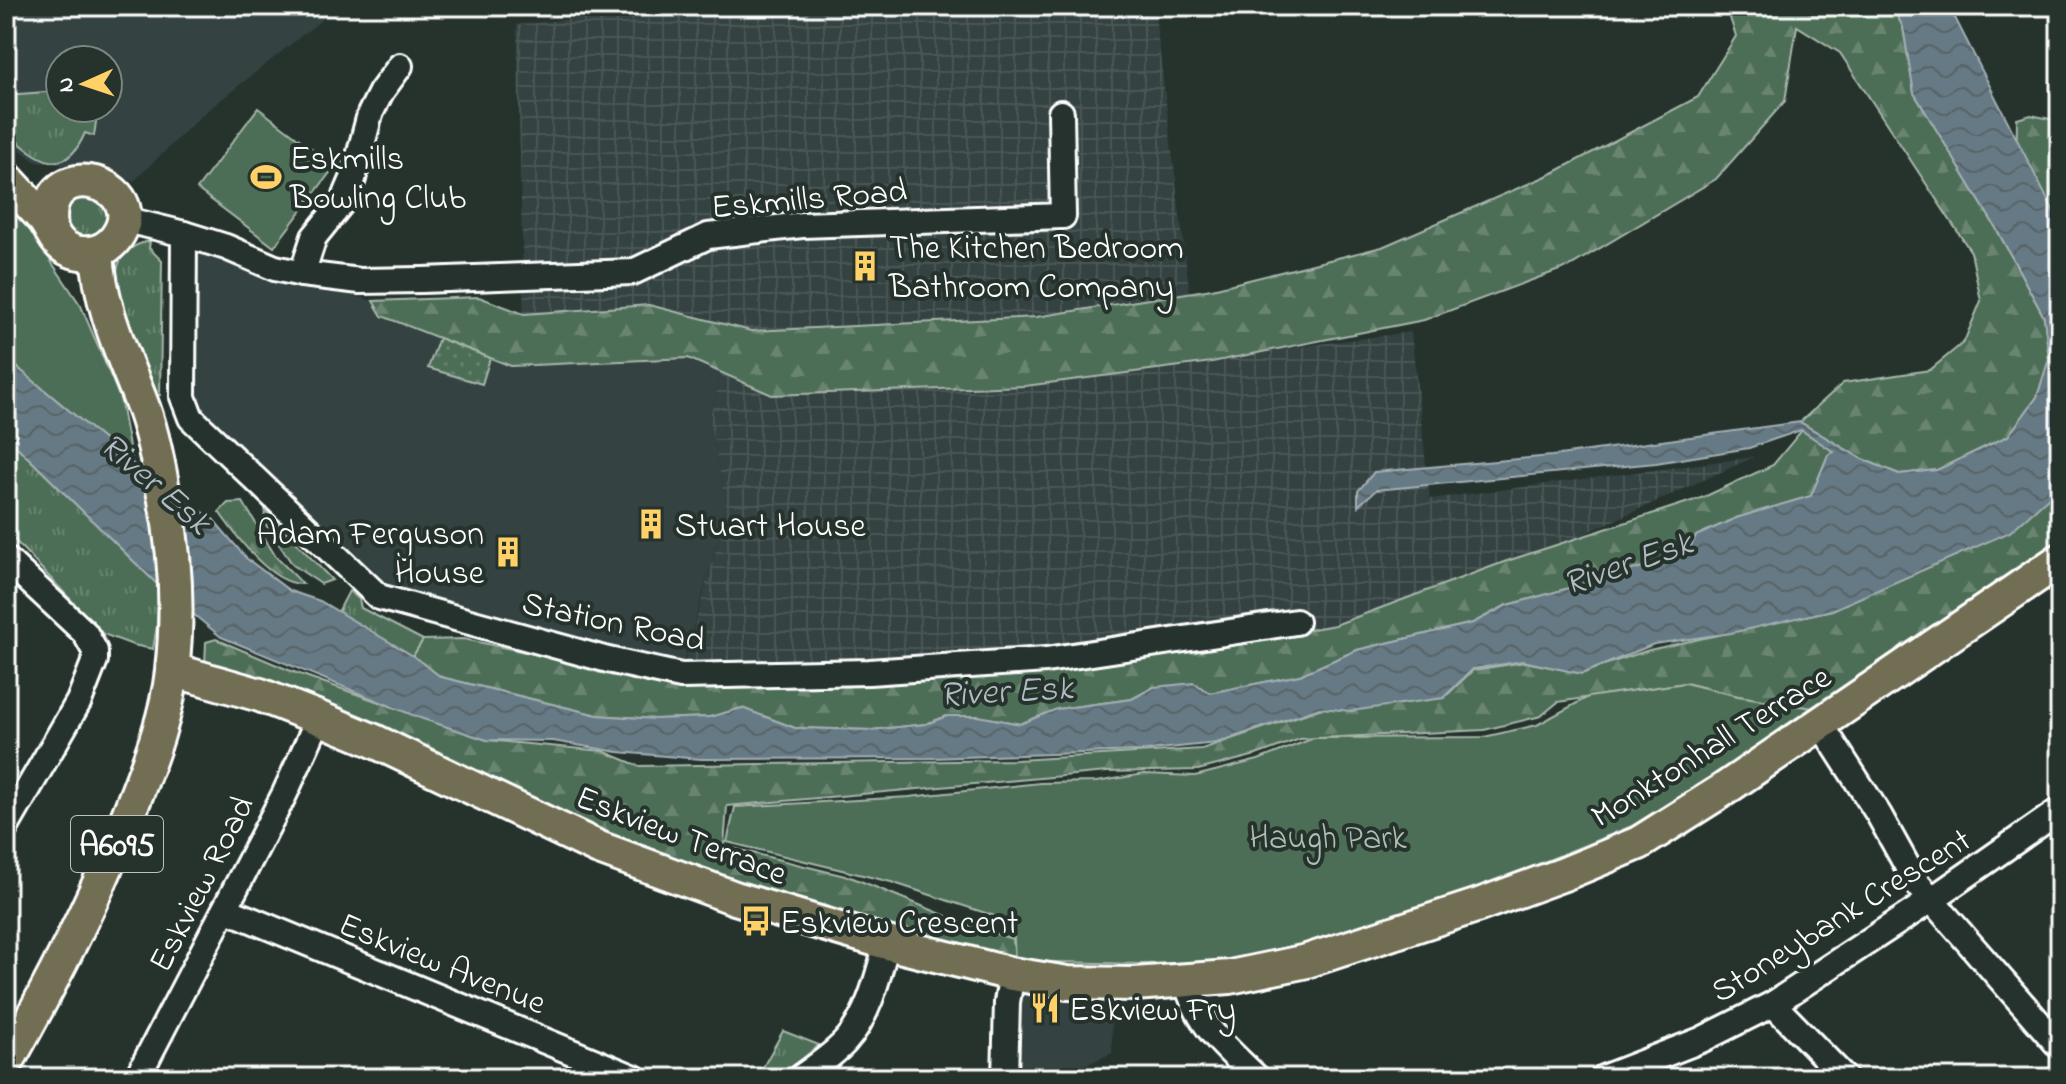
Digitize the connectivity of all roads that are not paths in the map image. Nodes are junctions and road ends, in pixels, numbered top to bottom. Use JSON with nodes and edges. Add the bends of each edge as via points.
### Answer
{"nodes":[{"id":1,"x":400,"y":66,"type":"dead end"},
{"id":2,"x":1061,"y":113,"type":"dead end"},
{"id":3,"x":6,"y":162,"type":"edge"},
{"id":4,"x":6,"y":178,"type":"edge"},
{"id":5,"x":66,"y":186,"type":"junction"},
{"id":6,"x":123,"y":219,"type":"junction"},
{"id":7,"x":51,"y":228,"type":"junction"},
{"id":8,"x":184,"y":234,"type":"junction"},
{"id":9,"x":97,"y":252,"type":"junction"},
{"id":10,"x":302,"y":274,"type":"junction"},
{"id":11,"x":6,"y":559,"type":"edge"},
{"id":12,"x":2060,"y":560,"type":"edge"},
{"id":13,"x":1296,"y":622,"type":"dead end"},
{"id":14,"x":173,"y":670,"type":"junction"},
{"id":15,"x":319,"y":718,"type":"junction"},
{"id":16,"x":1829,"y":737,"type":"dead end"},
{"id":17,"x":2060,"y":810,"type":"edge"},
{"id":18,"x":6,"y":827,"type":"edge"},
{"id":19,"x":1931,"y":900,"type":"junction"},
{"id":20,"x":225,"y":909,"type":"junction"},
{"id":21,"x":887,"y":943,"type":"junction"},
{"id":22,"x":1012,"y":974,"type":"junction"},
{"id":23,"x":1186,"y":981,"type":"junction"},
{"id":24,"x":1773,"y":1004,"type":"junction"},
{"id":25,"x":2060,"y":1047,"type":"edge"},
{"id":26,"x":6,"y":1064,"type":"edge"},
{"id":27,"x":137,"y":1078,"type":"edge"},
{"id":28,"x":635,"y":1078,"type":"edge"},
{"id":29,"x":800,"y":1078,"type":"edge"},
{"id":30,"x":1005,"y":1078,"type":"edge"},
{"id":31,"x":1257,"y":1078,"type":"edge"},
{"id":32,"x":1603,"y":1078,"type":"edge"},
{"id":33,"x":1845,"y":1078,"type":"edge"}],
"edges":[{"from":1,"to":10,"type":"street","via":[[370,114],[353,179],[344,200],[314,237]]},
{"from":2,"to":10,"type":"street","name":"Eskmills Road","via":[[1063,216],[802,225],[708,236],[633,272],[360,281]]},
{"from":3,"to":5,"type":"main road","via":[[34,182]]},
{"from":4,"to":7,"type":"main road"},
{"from":5,"to":6,"type":"main road","via":[[77,181],[100,183],[117,197]]},
{"from":5,"to":7,"type":"main road","via":[[52,205]]},
{"from":6,"to":8,"type":"street"},
{"from":6,"to":9,"type":"main road","via":[[115,240]]},
{"from":7,"to":9,"type":"main road","via":[[65,247]]},
{"from":8,"to":10,"type":"street","name":"Eskmills Road"},
{"from":8,"to":13,"type":"street","name":"Station Road","via":[[183,397],[191,418],[379,597],[681,676],[869,672],[1046,660]]},
{"from":9,"to":14,"type":"main road","number":"A6095","via":[[109,323],[155,451],[170,534]]},
{"from":11,"to":18,"type":"street","via":[[85,633],[95,651],[83,693]]},
{"from":12,"to":23,"type":"main road","name":"Monktonhall Terrace","via":[[1639,843],[1507,895],[1307,961]]},
{"from":14,"to":15,"type":"main road","name":"Eskview Terrace"},
{"from":14,"to":26,"type":"main road","number":"A6095","via":[[153,751],[111,859],[60,969]]},
{"from":15,"to":20,"type":"street","name":"Eskview Road"},
{"from":15,"to":21,"type":"main road","name":"Eskview Terrace","via":[[599,848],[735,898]]},
{"from":16,"to":19,"type":"street"},
{"from":17,"to":19,"type":"street","name":"Stoneybank Crescent"},
{"from":19,"to":24,"type":"street","name":"Stoneybank Crescent"},
{"from":19,"to":25,"type":"street"},
{"from":20,"to":27,"type":"street","name":"Eskview Road"},
{"from":20,"to":28,"type":"street","name":"Eskview Avenue"},
{"from":21,"to":22,"type":"main road","name":"Eskview Terrace"},
{"from":21,"to":29,"type":"street","via":[[854,1032]]},
{"from":22,"to":23,"type":"main road","name":"Eskview Terrace","via":[[1102,985]]},
{"from":22,"to":30,"type":"street"},
{"from":23,"to":31,"type":"street","via":[[1202,1021]]},
{"from":24,"to":32,"type":"street","name":"Stoneybank Crescent","via":[[1701,1040]]},
{"from":24,"to":33,"type":"street"}]}
